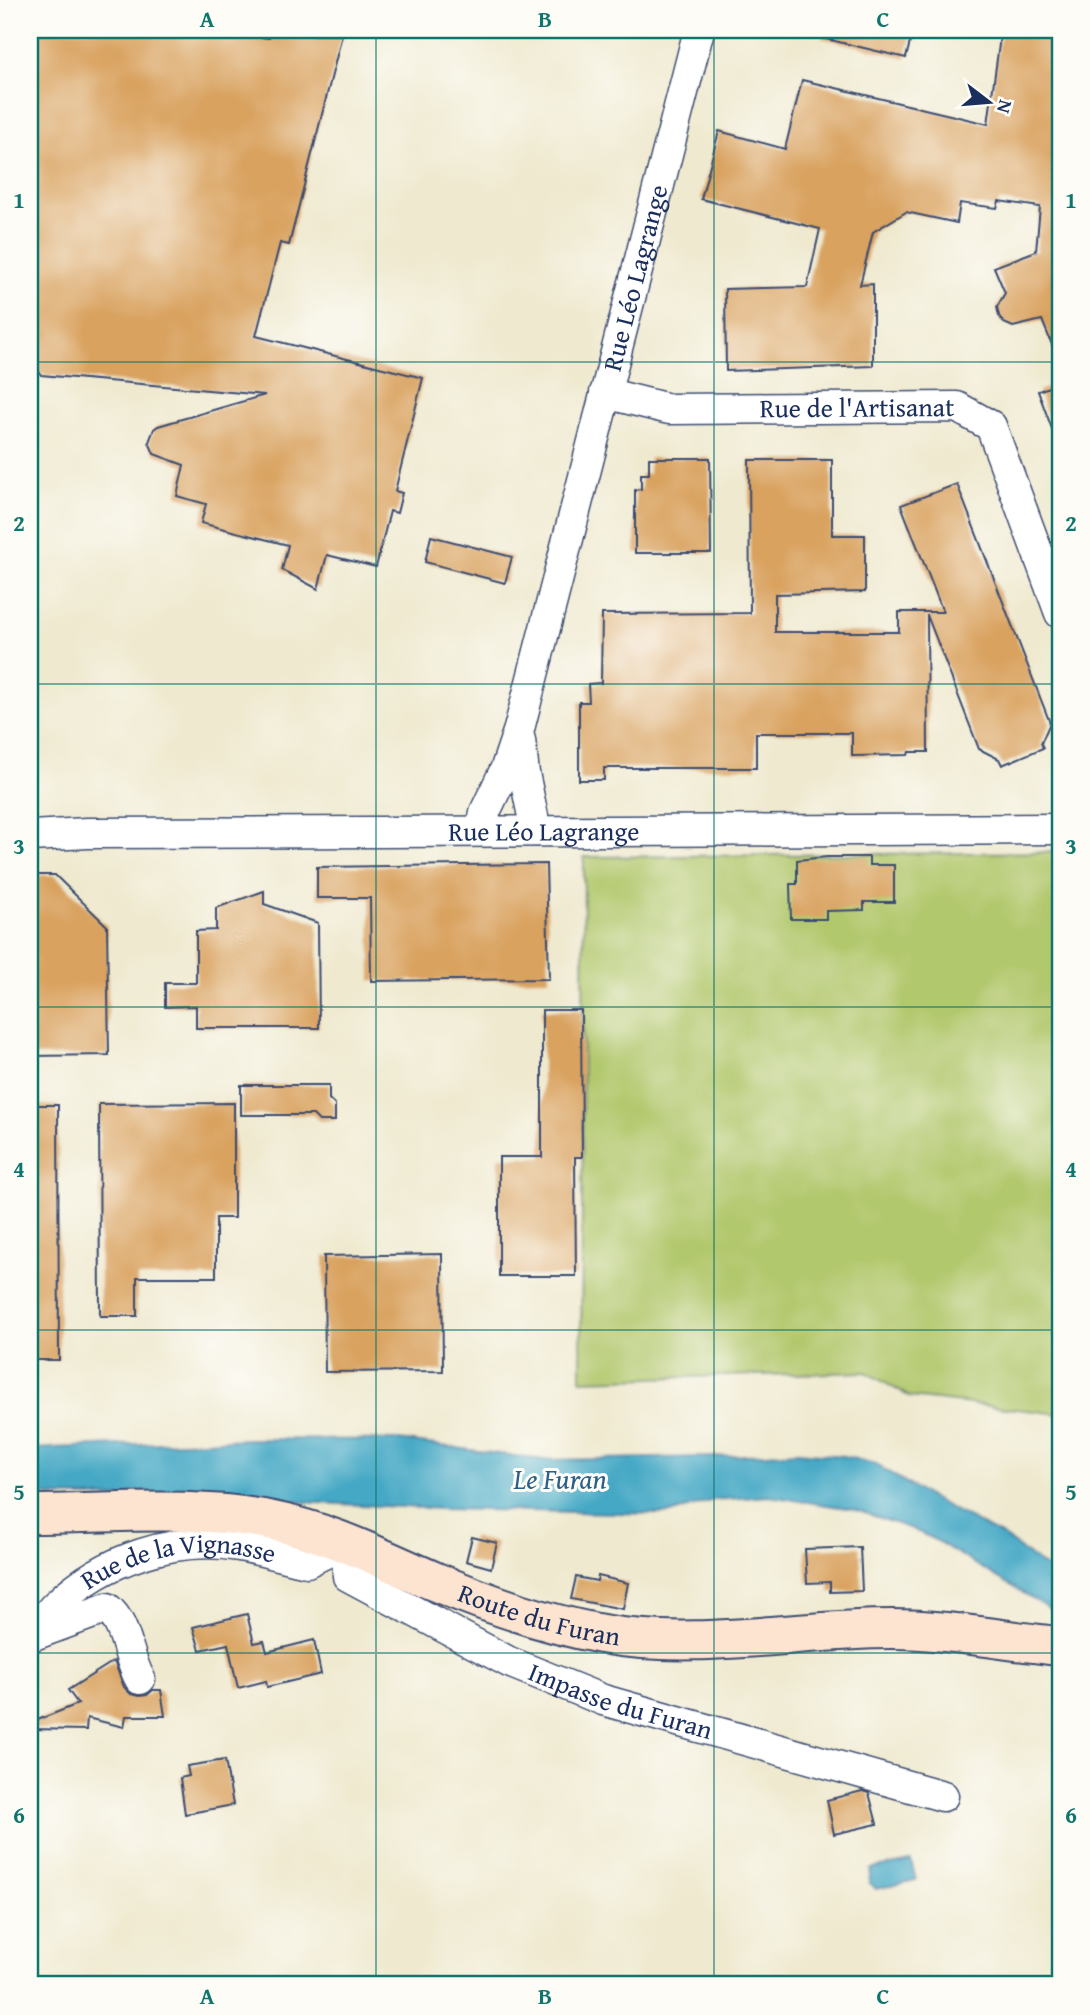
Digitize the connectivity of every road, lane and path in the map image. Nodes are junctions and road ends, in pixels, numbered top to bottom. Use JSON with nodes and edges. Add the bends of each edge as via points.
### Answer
{"nodes":[{"id":1,"x":699,"y":30,"type":"edge"},
{"id":2,"x":604,"y":393,"type":"junction"},
{"id":3,"x":1060,"y":613,"type":"edge"},
{"id":4,"x":519,"y":729,"type":"junction"},
{"id":5,"x":1060,"y":829,"type":"edge"},
{"id":6,"x":482,"y":831,"type":"junction"},
{"id":7,"x":536,"y":831,"type":"junction"},
{"id":8,"x":30,"y":836,"type":"edge"},
{"id":9,"x":30,"y":1514,"type":"edge"},
{"id":10,"x":347,"y":1542,"type":"junction"},
{"id":11,"x":30,"y":1636,"type":"edge"},
{"id":12,"x":1060,"y":1646,"type":"edge"},
{"id":13,"x":140,"y":1679,"type":"dead end"},
{"id":14,"x":943,"y":1796,"type":"dead end"}],
"edges":[{"from":1,"to":2,"type":"street","name":"Rue Léo Lagrange"},
{"from":2,"to":3,"type":"street","name":"Rue de l'Artisanat","via":[[669,409],[957,407],[991,426]]},
{"from":2,"to":4,"type":"street","name":"Rue Léo Lagrange"},
{"from":4,"to":6,"type":"street","name":"Rue Léo Lagrange"},
{"from":4,"to":7,"type":"street"},
{"from":5,"to":7,"type":"street","name":"Rue Léo Lagrange"},
{"from":6,"to":7,"type":"street","name":"Rue Léo Lagrange"},
{"from":6,"to":8,"type":"street","name":"Rue Léo Lagrange"},
{"from":9,"to":10,"type":"main road","name":"Route du Furan","via":[[187,1512],[272,1521]]},
{"from":10,"to":11,"type":"street","name":"Rue de la Vignasse","via":[[307,1562],[215,1544],[146,1552],[105,1569],[57,1604]]},
{"from":10,"to":12,"type":"main road","name":"Route du Furan","via":[[493,1605],[604,1635],[727,1639],[890,1629]]},
{"from":10,"to":14,"type":"street","name":"Impasse du Furan","via":[[348,1576],[509,1662],[603,1700]]},
{"from":11,"to":13,"type":"street","via":[[107,1608],[116,1615]]}]}
